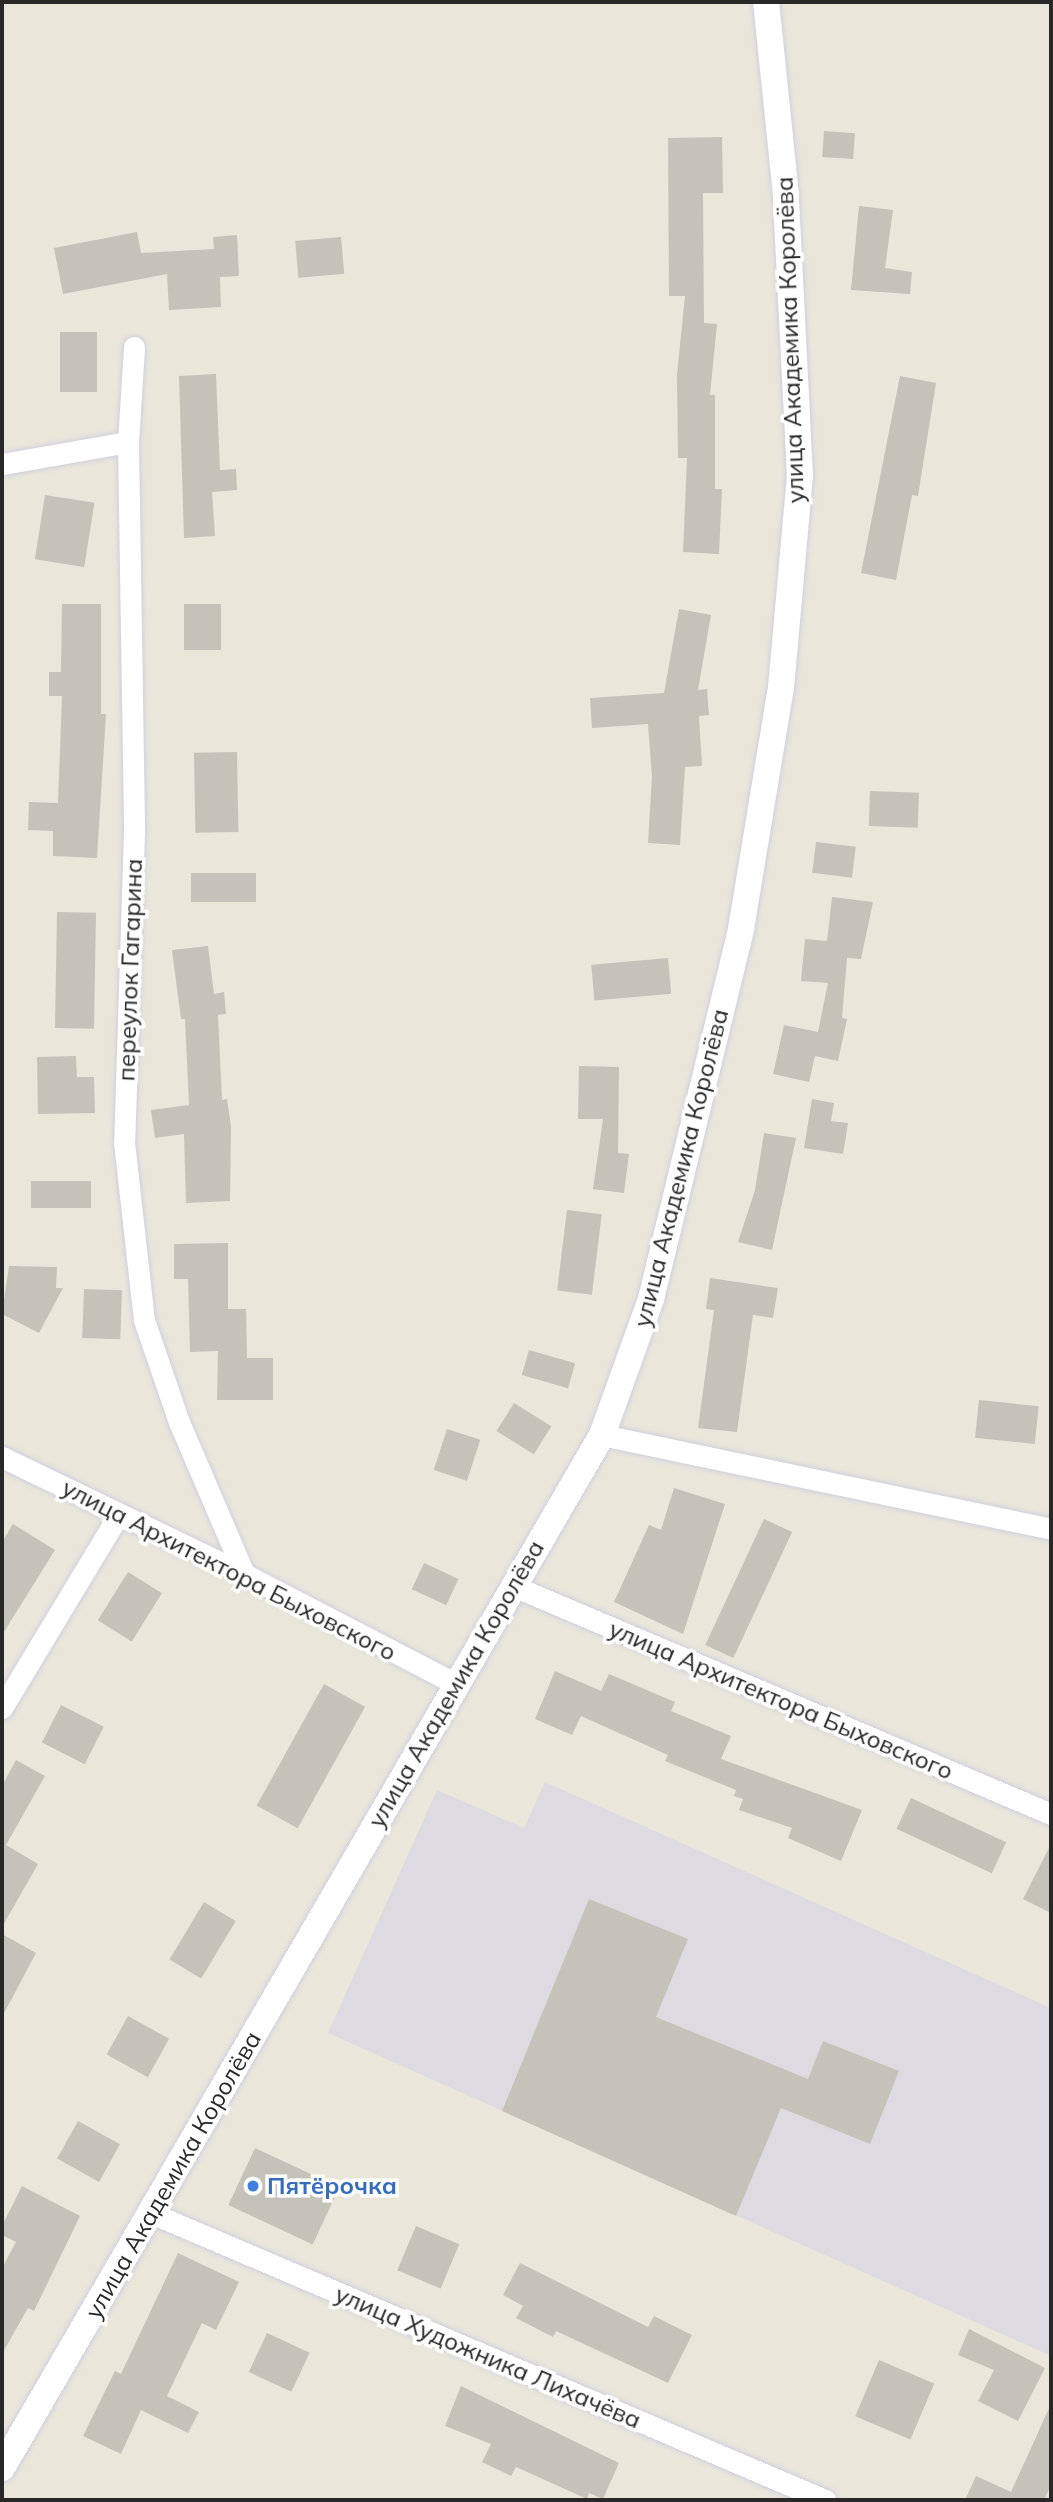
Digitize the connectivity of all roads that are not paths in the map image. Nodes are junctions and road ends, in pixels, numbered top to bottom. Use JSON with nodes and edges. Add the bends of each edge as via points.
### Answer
{"nodes":[{"id":1,"x":766,"y":2,"type":"edge"},
{"id":2,"x":134,"y":347,"type":"dead end"},
{"id":3,"x":128,"y":442,"type":"junction"},
{"id":4,"x":2,"y":464,"type":"edge"},
{"id":5,"x":602,"y":1435,"type":"junction"},
{"id":6,"x":2,"y":1457,"type":"edge"},
{"id":7,"x":119,"y":1514,"type":"junction"},
{"id":8,"x":1051,"y":1529,"type":"edge"},
{"id":9,"x":244,"y":1574,"type":"junction"},
{"id":10,"x":511,"y":1585,"type":"junction"},
{"id":11,"x":456,"y":1684,"type":"junction"},
{"id":12,"x":2,"y":1708,"type":"edge"},
{"id":13,"x":1051,"y":1814,"type":"edge"},
{"id":14,"x":151,"y":2213,"type":"junction"},
{"id":15,"x":2,"y":2468,"type":"edge"},
{"id":16,"x":825,"y":2500,"type":"edge"}],
"edges":[{"from":1,"to":5,"type":"street","name":"улица Академика Королёва","via":[[786,195],[800,476],[781,688],[741,929],[651,1299]]},
{"from":2,"to":3,"type":"street","name":"переулок Гагарина"},
{"from":3,"to":4,"type":"street"},
{"from":3,"to":9,"type":"street","name":"переулок Гагарина","via":[[134,831],[125,1155],[144,1320],[179,1422]]},
{"from":5,"to":8,"type":"street"},
{"from":5,"to":10,"type":"street","name":"улица Академика Королёва"},
{"from":6,"to":7,"type":"street","name":"улица Архитектора Быховского"},
{"from":7,"to":9,"type":"street","name":"улица Архитектора Быховского"},
{"from":7,"to":12,"type":"street"},
{"from":9,"to":11,"type":"street","name":"улица Архитектора Быховского"},
{"from":10,"to":11,"type":"street","name":"улица Академика Королёва"},
{"from":10,"to":13,"type":"street","name":"улица Архитектора Быховского"},
{"from":11,"to":14,"type":"street","name":"улица Академика Королёва"},
{"from":14,"to":15,"type":"street","name":"улица Академика Королёва"},
{"from":14,"to":16,"type":"street","name":"улица Художника Лихачёва"}]}
